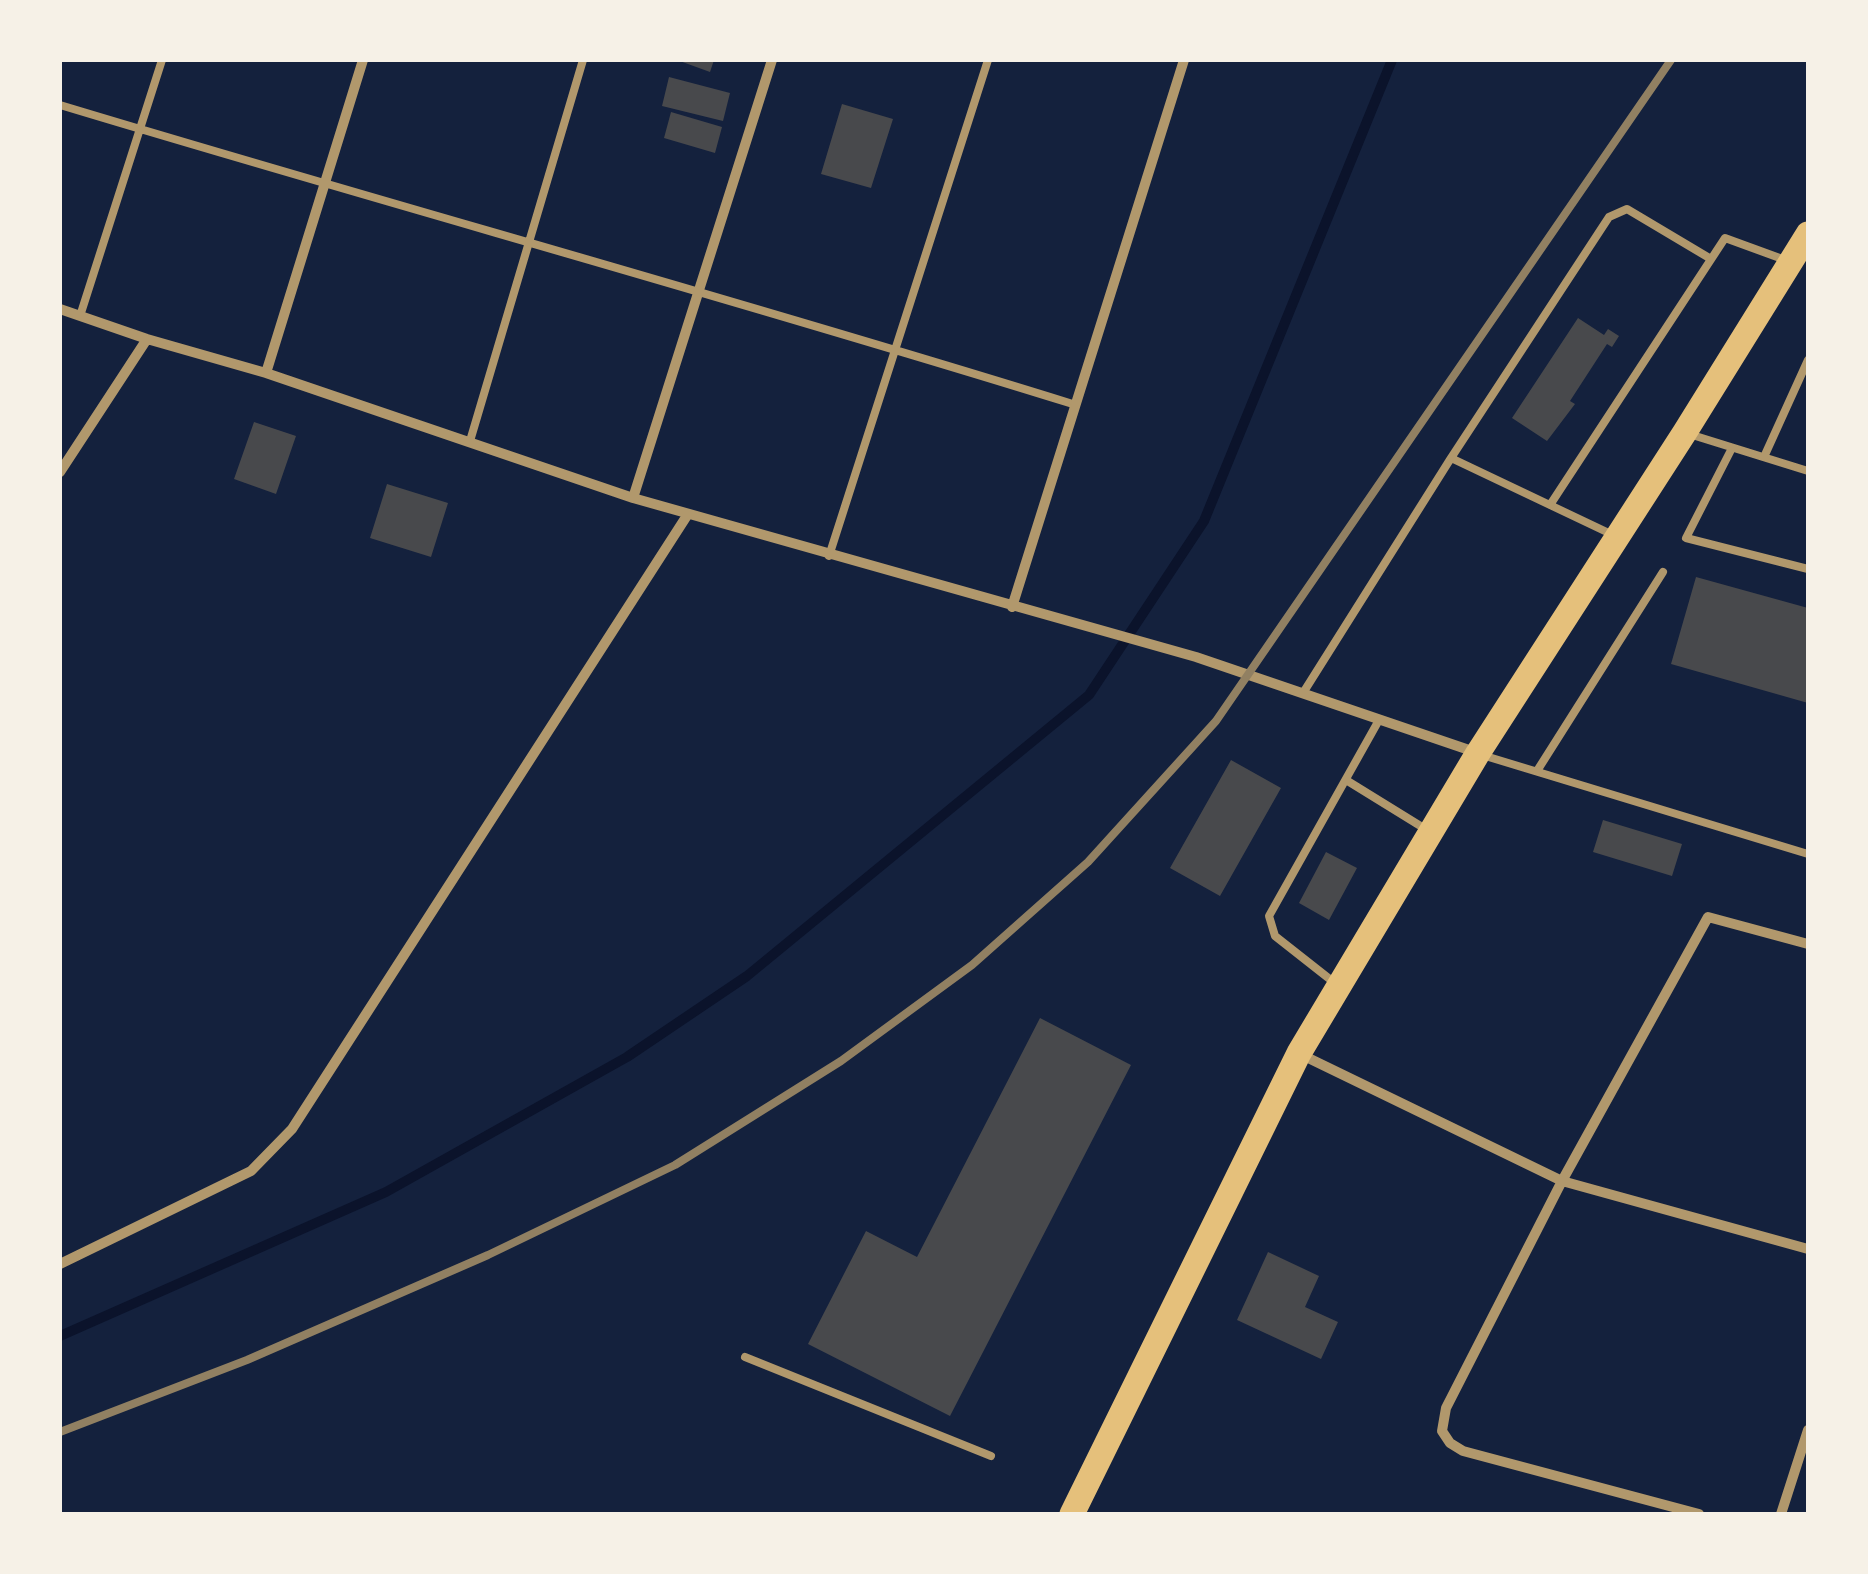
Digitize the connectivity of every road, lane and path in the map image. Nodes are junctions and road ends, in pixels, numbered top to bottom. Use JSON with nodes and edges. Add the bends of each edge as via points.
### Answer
{"nodes":[{"id":1,"x":162,"y":60,"type":"edge"},
{"id":2,"x":364,"y":60,"type":"edge"},
{"id":3,"x":583,"y":60,"type":"edge"},
{"id":4,"x":772,"y":60,"type":"edge"},
{"id":5,"x":988,"y":60,"type":"edge"},
{"id":6,"x":1184,"y":60,"type":"edge"},
{"id":7,"x":60,"y":104,"type":"edge"},
{"id":8,"x":140,"y":129,"type":"junction"},
{"id":9,"x":324,"y":185,"type":"junction"},
{"id":10,"x":529,"y":240,"type":"junction"},
{"id":11,"x":1803,"y":246,"type":"edge"},
{"id":12,"x":1711,"y":260,"type":"junction"},
{"id":13,"x":699,"y":290,"type":"junction"},
{"id":14,"x":60,"y":309,"type":"edge"},
{"id":15,"x":80,"y":316,"type":"junction"},
{"id":16,"x":146,"y":339,"type":"junction"},
{"id":17,"x":896,"y":348,"type":"junction"},
{"id":18,"x":1808,"y":360,"type":"edge"},
{"id":19,"x":266,"y":372,"type":"junction"},
{"id":20,"x":1076,"y":404,"type":"junction"},
{"id":21,"x":1685,"y":432,"type":"junction"},
{"id":22,"x":470,"y":440,"type":"junction"},
{"id":23,"x":1731,"y":450,"type":"junction"},
{"id":24,"x":1764,"y":457,"type":"junction"},
{"id":25,"x":1451,"y":458,"type":"junction"},
{"id":26,"x":1808,"y":471,"type":"edge"},
{"id":27,"x":60,"y":472,"type":"edge"},
{"id":28,"x":633,"y":498,"type":"junction"},
{"id":29,"x":1550,"y":504,"type":"junction"},
{"id":30,"x":688,"y":514,"type":"junction"},
{"id":31,"x":1618,"y":536,"type":"junction"},
{"id":32,"x":829,"y":556,"type":"junction"},
{"id":33,"x":1808,"y":569,"type":"edge"},
{"id":34,"x":1664,"y":572,"type":"dead end"},
{"id":35,"x":1012,"y":608,"type":"junction"},
{"id":36,"x":1303,"y":693,"type":"junction"},
{"id":37,"x":1379,"y":720,"type":"junction"},
{"id":38,"x":1478,"y":753,"type":"junction"},
{"id":39,"x":1536,"y":771,"type":"junction"},
{"id":40,"x":1346,"y":780,"type":"junction"},
{"id":41,"x":1431,"y":832,"type":"junction"},
{"id":42,"x":1808,"y":854,"type":"edge"},
{"id":43,"x":1808,"y":944,"type":"edge"},
{"id":44,"x":1339,"y":986,"type":"junction"},
{"id":45,"x":1300,"y":1053,"type":"junction"},
{"id":46,"x":1562,"y":1182,"type":"junction"},
{"id":47,"x":1808,"y":1249,"type":"edge"},
{"id":48,"x":60,"y":1264,"type":"edge"},
{"id":49,"x":746,"y":1357,"type":"dead end"},
{"id":50,"x":1808,"y":1430,"type":"edge"},
{"id":51,"x":991,"y":1456,"type":"dead end"},
{"id":52,"x":1072,"y":1514,"type":"edge"},
{"id":53,"x":1699,"y":1514,"type":"edge"},
{"id":54,"x":1781,"y":1514,"type":"edge"}],
"edges":[{"from":1,"to":8,"type":"lane"},
{"from":2,"to":9,"type":"street"},
{"from":3,"to":10,"type":"lane"},
{"from":4,"to":13,"type":"street"},
{"from":5,"to":17,"type":"lane"},
{"from":6,"to":20,"type":"street"},
{"from":7,"to":8,"type":"lane"},
{"from":8,"to":9,"type":"lane"},
{"from":8,"to":15,"type":"lane"},
{"from":9,"to":10,"type":"lane"},
{"from":9,"to":19,"type":"street"},
{"from":10,"to":13,"type":"lane"},
{"from":10,"to":22,"type":"lane"},
{"from":11,"to":12,"type":"lane","via":[[1726,238]]},
{"from":11,"to":21,"type":"main road"},
{"from":12,"to":25,"type":"lane","via":[[1627,209],[1608,217]]},
{"from":12,"to":29,"type":"lane"},
{"from":13,"to":17,"type":"lane"},
{"from":13,"to":28,"type":"street"},
{"from":14,"to":15,"type":"street"},
{"from":15,"to":16,"type":"street"},
{"from":16,"to":19,"type":"street"},
{"from":16,"to":27,"type":"street"},
{"from":17,"to":20,"type":"lane"},
{"from":17,"to":32,"type":"lane"},
{"from":18,"to":24,"type":"lane"},
{"from":19,"to":22,"type":"street"},
{"from":20,"to":35,"type":"street"},
{"from":21,"to":23,"type":"lane"},
{"from":21,"to":31,"type":"main road"},
{"from":22,"to":28,"type":"street"},
{"from":23,"to":24,"type":"lane"},
{"from":23,"to":33,"type":"lane","via":[[1686,538]]},
{"from":24,"to":26,"type":"lane"},
{"from":25,"to":29,"type":"lane"},
{"from":25,"to":36,"type":"lane"},
{"from":28,"to":30,"type":"street"},
{"from":29,"to":31,"type":"lane"},
{"from":30,"to":32,"type":"street"},
{"from":30,"to":48,"type":"street","via":[[292,1130],[251,1172]]},
{"from":31,"to":38,"type":"main road"},
{"from":32,"to":35,"type":"street"},
{"from":34,"to":39,"type":"lane"},
{"from":35,"to":36,"type":"street"},
{"from":36,"to":37,"type":"street"},
{"from":37,"to":38,"type":"street"},
{"from":37,"to":40,"type":"lane"},
{"from":38,"to":39,"type":"lane"},
{"from":38,"to":41,"type":"main road"},
{"from":39,"to":42,"type":"lane"},
{"from":40,"to":41,"type":"lane"},
{"from":40,"to":44,"type":"lane","via":[[1270,916],[1276,936]]},
{"from":41,"to":44,"type":"main road"},
{"from":43,"to":46,"type":"street","via":[[1708,917]]},
{"from":44,"to":45,"type":"main road"},
{"from":45,"to":46,"type":"street"},
{"from":45,"to":52,"type":"main road"},
{"from":46,"to":47,"type":"street"},
{"from":46,"to":53,"type":"street","via":[[1446,1408],[1442,1431],[1463,1451]]},
{"from":49,"to":51,"type":"lane"},
{"from":50,"to":54,"type":"street"}]}
